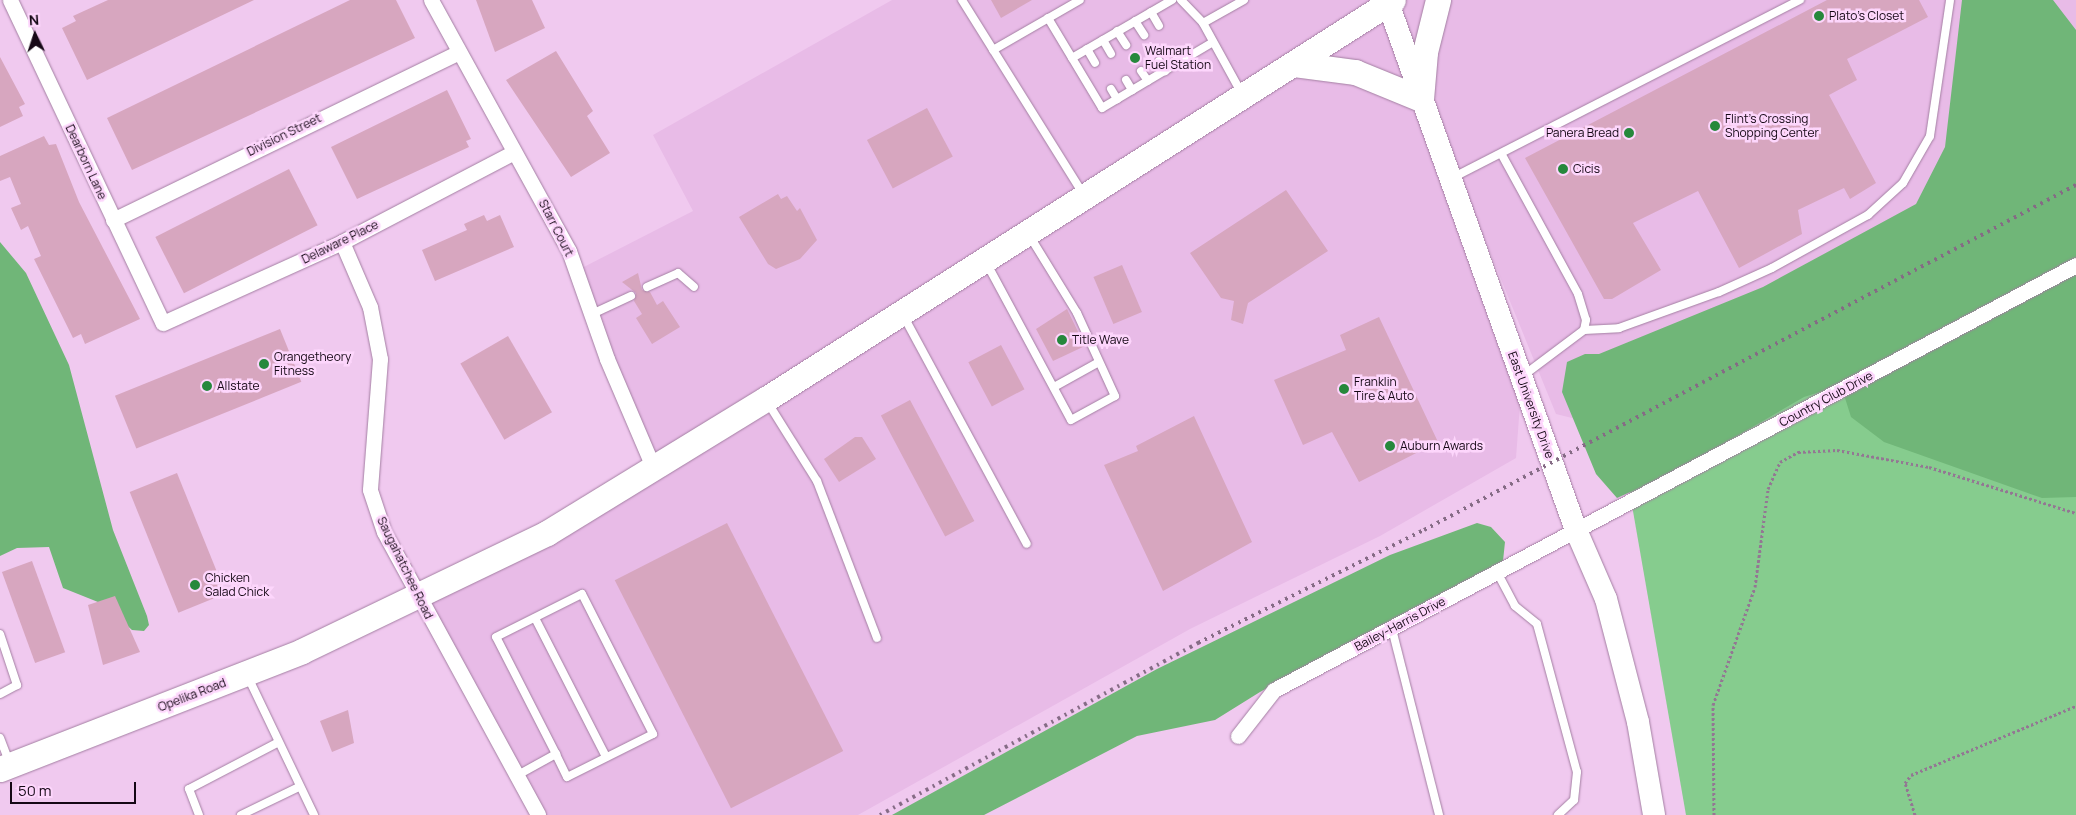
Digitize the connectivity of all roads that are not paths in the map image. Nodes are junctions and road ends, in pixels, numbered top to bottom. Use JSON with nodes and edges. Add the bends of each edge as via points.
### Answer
{"nodes":[{"id":1,"x":431,"y":0,"type":"edge"},
{"id":2,"x":962,"y":0,"type":"edge"},
{"id":3,"x":1080,"y":0,"type":"edge"},
{"id":4,"x":1172,"y":0,"type":"edge"},
{"id":5,"x":1181,"y":0,"type":"edge"},
{"id":6,"x":1242,"y":0,"type":"edge"},
{"id":7,"x":1438,"y":0,"type":"edge"},
{"id":8,"x":1800,"y":0,"type":"edge"},
{"id":9,"x":1950,"y":0,"type":"edge"},
{"id":10,"x":1389,"y":1,"type":"edge"},
{"id":11,"x":16,"y":2,"type":"edge"},
{"id":12,"x":1150,"y":12,"type":"junction"},
{"id":13,"x":1048,"y":18,"type":"junction"},
{"id":14,"x":1135,"y":21,"type":"junction"},
{"id":15,"x":1202,"y":23,"type":"junction"},
{"id":16,"x":1159,"y":26,"type":"dead end"},
{"id":17,"x":1118,"y":31,"type":"junction"},
{"id":18,"x":1144,"y":35,"type":"dead end"},
{"id":19,"x":1103,"y":40,"type":"junction"},
{"id":20,"x":1213,"y":42,"type":"junction"},
{"id":21,"x":1126,"y":45,"type":"dead end"},
{"id":22,"x":1087,"y":49,"type":"junction"},
{"id":23,"x":994,"y":50,"type":"junction"},
{"id":24,"x":457,"y":53,"type":"junction"},
{"id":25,"x":1175,"y":53,"type":"dead end"},
{"id":26,"x":1111,"y":54,"type":"dead end"},
{"id":27,"x":1072,"y":58,"type":"junction"},
{"id":28,"x":1159,"y":61,"type":"dead end"},
{"id":29,"x":1180,"y":62,"type":"junction"},
{"id":30,"x":1095,"y":63,"type":"dead end"},
{"id":31,"x":1294,"y":64,"type":"junction"},
{"id":32,"x":1141,"y":71,"type":"dead end"},
{"id":33,"x":1165,"y":71,"type":"junction"},
{"id":34,"x":1126,"y":80,"type":"dead end"},
{"id":35,"x":1148,"y":81,"type":"junction"},
{"id":36,"x":1111,"y":89,"type":"dead end"},
{"id":37,"x":1132,"y":90,"type":"junction"},
{"id":38,"x":1243,"y":95,"type":"junction"},
{"id":39,"x":1117,"y":99,"type":"junction"},
{"id":40,"x":1421,"y":99,"type":"junction"},
{"id":41,"x":514,"y":152,"type":"junction"},
{"id":42,"x":1502,"y":155,"type":"junction"},
{"id":43,"x":1449,"y":179,"type":"junction"},
{"id":44,"x":1084,"y":196,"type":"junction"},
{"id":45,"x":113,"y":220,"type":"junction"},
{"id":46,"x":1027,"y":232,"type":"junction"},
{"id":47,"x":342,"y":242,"type":"junction"},
{"id":48,"x":985,"y":260,"type":"junction"},
{"id":49,"x":2076,"y":265,"type":"edge"},
{"id":50,"x":646,"y":287,"type":"dead end"},
{"id":51,"x":694,"y":287,"type":"dead end"},
{"id":52,"x":631,"y":296,"type":"dead end"},
{"id":53,"x":902,"y":313,"type":"junction"},
{"id":54,"x":592,"y":314,"type":"junction"},
{"id":55,"x":163,"y":323,"type":"joint"},
{"id":56,"x":1584,"y":330,"type":"junction"},
{"id":57,"x":1099,"y":362,"type":"junction"},
{"id":58,"x":1522,"y":377,"type":"junction"},
{"id":59,"x":1054,"y":387,"type":"junction"},
{"id":60,"x":766,"y":400,"type":"junction"},
{"id":61,"x":654,"y":469,"type":"junction"},
{"id":62,"x":1576,"y":530,"type":"junction"},
{"id":63,"x":1027,"y":544,"type":"dead end"},
{"id":64,"x":1497,"y":572,"type":"junction"},
{"id":65,"x":419,"y":598,"type":"junction"},
{"id":66,"x":535,"y":618,"type":"junction"},
{"id":67,"x":1392,"y":628,"type":"junction"},
{"id":68,"x":0,"y":634,"type":"edge"},
{"id":69,"x":877,"y":638,"type":"dead end"},
{"id":70,"x":247,"y":673,"type":"junction"},
{"id":71,"x":0,"y":694,"type":"edge"},
{"id":72,"x":1238,"y":736,"type":"dead end"},
{"id":73,"x":0,"y":738,"type":"edge"},
{"id":74,"x":277,"y":743,"type":"junction"},
{"id":75,"x":556,"y":754,"type":"junction"},
{"id":76,"x":606,"y":757,"type":"junction"},
{"id":77,"x":5,"y":767,"type":"edge"},
{"id":78,"x":516,"y":776,"type":"junction"},
{"id":79,"x":299,"y":787,"type":"junction"},
{"id":80,"x":199,"y":815,"type":"edge"},
{"id":81,"x":241,"y":815,"type":"edge"},
{"id":82,"x":314,"y":815,"type":"edge"},
{"id":83,"x":538,"y":815,"type":"edge"},
{"id":84,"x":1439,"y":815,"type":"edge"},
{"id":85,"x":1558,"y":815,"type":"edge"},
{"id":86,"x":1654,"y":815,"type":"edge"}],
"edges":[{"from":1,"to":24,"type":"street","name":"Starr Court"},
{"from":2,"to":23,"type":"lane"},
{"from":3,"to":13,"type":"lane"},
{"from":4,"to":12,"type":"lane"},
{"from":5,"to":15,"type":"lane"},
{"from":6,"to":15,"type":"lane"},
{"from":7,"to":40,"type":"main road","via":[[1425,52]]},
{"from":8,"to":42,"type":"lane"},
{"from":9,"to":56,"type":"lane","via":[[1930,136],[1903,183],[1868,215],[1772,268],[1719,292],[1619,328]]},
{"from":10,"to":31,"type":"main road","name":"Opelika Road"},
{"from":10,"to":40,"type":"main road","name":"East University Drive"},
{"from":11,"to":45,"type":"street","name":"Dearborn Lane"},
{"from":12,"to":14,"type":"lane"},
{"from":12,"to":16,"type":"lane"},
{"from":13,"to":23,"type":"lane"},
{"from":13,"to":27,"type":"lane"},
{"from":14,"to":17,"type":"lane"},
{"from":14,"to":18,"type":"lane"},
{"from":15,"to":20,"type":"lane"},
{"from":17,"to":19,"type":"lane"},
{"from":17,"to":21,"type":"lane"},
{"from":19,"to":22,"type":"lane"},
{"from":19,"to":26,"type":"lane"},
{"from":20,"to":29,"type":"lane"},
{"from":20,"to":38,"type":"lane"},
{"from":22,"to":27,"type":"lane"},
{"from":22,"to":30,"type":"lane"},
{"from":23,"to":44,"type":"lane"},
{"from":24,"to":41,"type":"street","name":"Starr Court"},
{"from":24,"to":45,"type":"street","name":"Division Street"},
{"from":25,"to":29,"type":"lane"},
{"from":27,"to":39,"type":"lane","via":[[1102,108]]},
{"from":28,"to":33,"type":"lane"},
{"from":29,"to":33,"type":"lane"},
{"from":31,"to":38,"type":"main road","name":"Opelika Road"},
{"from":31,"to":40,"type":"main road","via":[[1355,72]]},
{"from":32,"to":35,"type":"lane"},
{"from":33,"to":35,"type":"lane"},
{"from":34,"to":37,"type":"lane"},
{"from":35,"to":37,"type":"lane"},
{"from":36,"to":39,"type":"lane"},
{"from":37,"to":39,"type":"lane"},
{"from":38,"to":44,"type":"main road","name":"Opelika Road"},
{"from":40,"to":43,"type":"main road","name":"East University Drive"},
{"from":41,"to":47,"type":"street","name":"Delaware Place"},
{"from":41,"to":54,"type":"street","name":"Starr Court","via":[[569,251]]},
{"from":42,"to":43,"type":"lane"},
{"from":42,"to":56,"type":"lane","via":[[1578,294],[1586,320]]},
{"from":43,"to":58,"type":"main road","name":"East University Drive"},
{"from":44,"to":46,"type":"main road","name":"Opelika Road"},
{"from":45,"to":55,"type":"street","name":"Dearborn Lane"},
{"from":46,"to":48,"type":"main road","name":"Opelika Road"},
{"from":46,"to":57,"type":"lane","via":[[1077,314]]},
{"from":47,"to":55,"type":"street","name":"Delaware Place"},
{"from":47,"to":65,"type":"street","name":"Saugahatchee Road","via":[[370,307],[380,359],[370,490],[384,532]]},
{"from":48,"to":53,"type":"main road","name":"Opelika Road"},
{"from":48,"to":59,"type":"lane"},
{"from":49,"to":62,"type":"street","name":"Country Club Drive"},
{"from":50,"to":51,"type":"lane","via":[[678,273]]},
{"from":52,"to":54,"type":"lane"},
{"from":53,"to":60,"type":"main road","name":"Opelika Road"},
{"from":53,"to":63,"type":"lane"},
{"from":54,"to":61,"type":"street","name":"Starr Court"},
{"from":56,"to":58,"type":"lane"},
{"from":57,"to":59,"type":"lane"},
{"from":57,"to":59,"type":"lane","via":[[1115,396],[1071,420]]},
{"from":58,"to":62,"type":"main road","name":"East University Drive"},
{"from":60,"to":61,"type":"main road","name":"Opelika Road"},
{"from":60,"to":69,"type":"lane","via":[[817,481]]},
{"from":61,"to":65,"type":"main road","name":"Opelika Road","via":[[547,533]]},
{"from":62,"to":64,"type":"street","name":"Bailey-Harris Drive"},
{"from":62,"to":86,"type":"main road","name":"East University Drive","via":[[1606,599],[1624,662]]},
{"from":64,"to":67,"type":"street","name":"Bailey-Harris Drive"},
{"from":64,"to":85,"type":"lane","via":[[1516,606],[1537,624],[1577,772],[1574,800]]},
{"from":65,"to":70,"type":"main road","name":"Opelika Road"},
{"from":65,"to":78,"type":"street","name":"Saugahatchee Road"},
{"from":66,"to":75,"type":"lane","via":[[496,637]]},
{"from":66,"to":76,"type":"lane"},
{"from":66,"to":76,"type":"lane","via":[[582,594],[653,734]]},
{"from":67,"to":72,"type":"street","name":"Bailey-Harris Drive","via":[[1274,690]]},
{"from":67,"to":84,"type":"lane"},
{"from":68,"to":71,"type":"lane","via":[[17,685]]},
{"from":70,"to":74,"type":"lane"},
{"from":70,"to":77,"type":"main road","name":"Opelika Road"},
{"from":73,"to":77,"type":"lane"},
{"from":74,"to":79,"type":"lane"},
{"from":74,"to":80,"type":"lane","via":[[189,789]]},
{"from":75,"to":76,"type":"lane","via":[[567,777]]},
{"from":75,"to":78,"type":"lane"},
{"from":78,"to":83,"type":"street","name":"Saugahatchee Road"},
{"from":79,"to":81,"type":"lane"},
{"from":79,"to":82,"type":"lane"}]}
